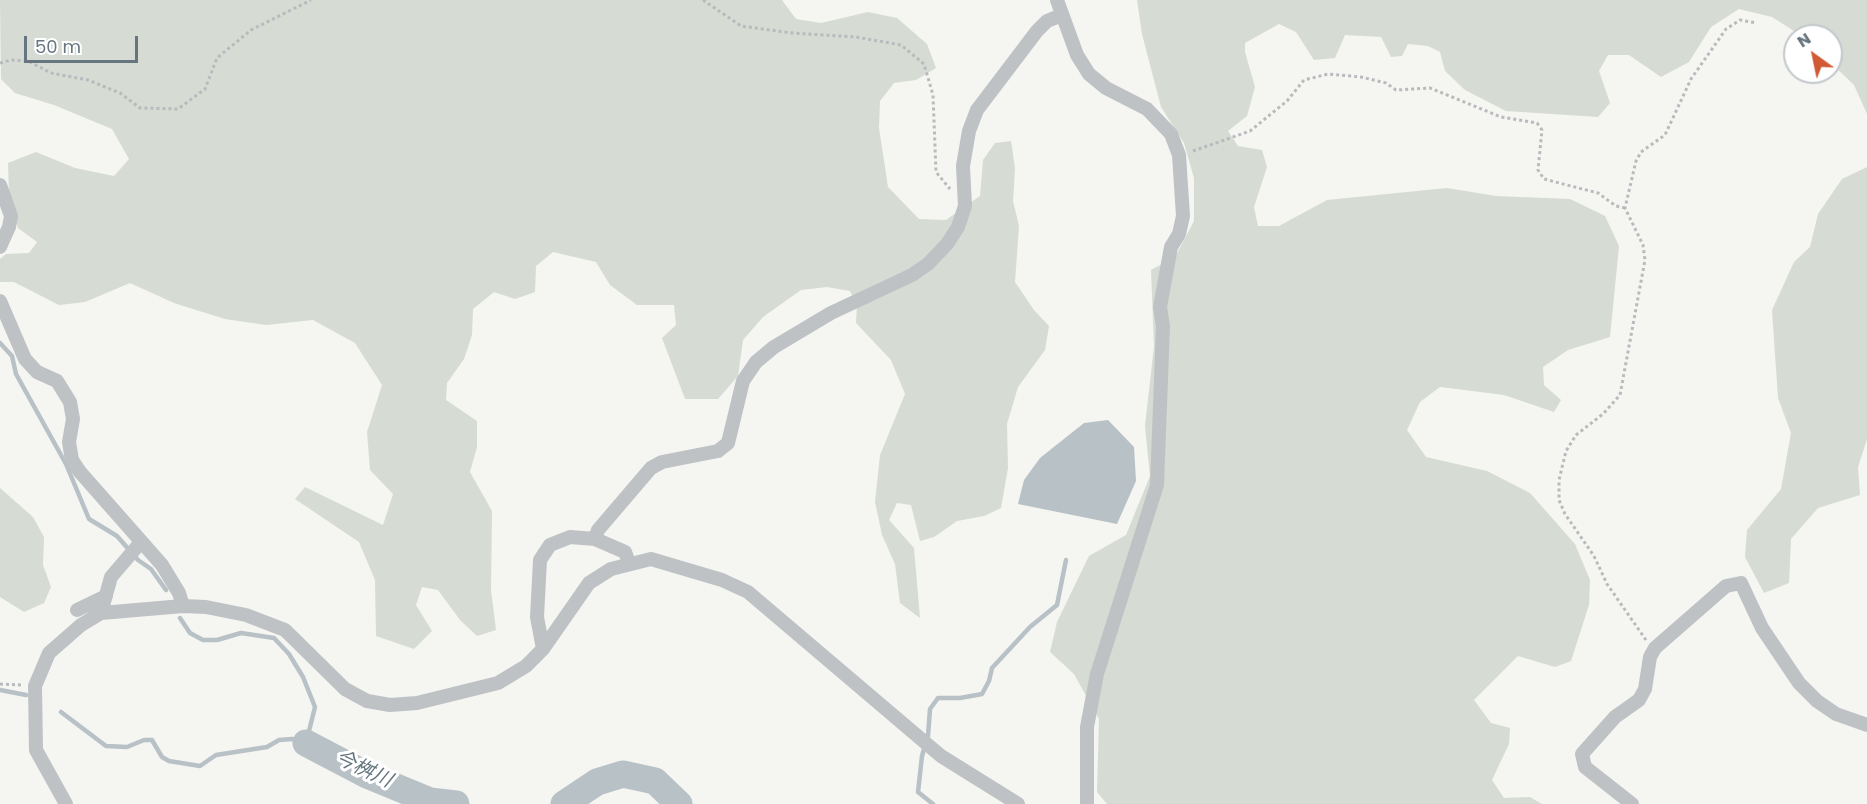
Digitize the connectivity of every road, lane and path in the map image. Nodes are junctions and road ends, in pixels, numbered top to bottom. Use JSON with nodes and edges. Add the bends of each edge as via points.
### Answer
{"nodes":[{"id":1,"x":311,"y":0,"type":"edge"},
{"id":2,"x":703,"y":0,"type":"edge"},
{"id":3,"x":1057,"y":0,"type":"edge"},
{"id":4,"x":1062,"y":15,"type":"junction"},
{"id":5,"x":1757,"y":23,"type":"dead end"},
{"id":6,"x":0,"y":63,"type":"edge"},
{"id":7,"x":1179,"y":155,"type":"junction"},
{"id":8,"x":0,"y":185,"type":"edge"},
{"id":9,"x":965,"y":206,"type":"junction"},
{"id":10,"x":1625,"y":208,"type":"junction"},
{"id":11,"x":0,"y":247,"type":"edge"},
{"id":12,"x":0,"y":301,"type":"edge"},
{"id":13,"x":595,"y":539,"type":"junction"},
{"id":14,"x":141,"y":542,"type":"junction"},
{"id":15,"x":629,"y":563,"type":"junction"},
{"id":16,"x":106,"y":596,"type":"junction"},
{"id":17,"x":183,"y":606,"type":"junction"},
{"id":18,"x":77,"y":610,"type":"dead end"},
{"id":19,"x":101,"y":613,"type":"junction"},
{"id":20,"x":1655,"y":648,"type":"junction"},
{"id":21,"x":543,"y":649,"type":"junction"},
{"id":22,"x":0,"y":684,"type":"edge"},
{"id":23,"x":35,"y":686,"type":"junction"},
{"id":24,"x":1867,"y":725,"type":"edge"},
{"id":25,"x":66,"y":804,"type":"edge"},
{"id":26,"x":1018,"y":804,"type":"edge"},
{"id":27,"x":1087,"y":804,"type":"edge"},
{"id":28,"x":1632,"y":804,"type":"edge"}],
"edges":[{"from":1,"to":6,"type":"path","via":[[250,30],[217,58],[205,88],[178,109],[140,108],[120,93],[88,80],[51,73],[27,61]]},
{"from":2,"to":9,"type":"path","via":[[741,26],[901,45],[924,64],[933,95],[936,172]]},
{"from":3,"to":4,"type":"street"},
{"from":4,"to":7,"type":"street","via":[[1077,55],[1089,74],[1162,122]]},
{"from":4,"to":9,"type":"street","via":[[1047,21],[1037,31],[977,110],[963,166]]},
{"from":5,"to":10,"type":"path","via":[[1740,20],[1726,29],[1691,79],[1665,135],[1641,152]]},
{"from":7,"to":10,"type":"path","via":[[1250,131],[1287,102],[1304,80],[1328,74],[1361,77],[1386,83],[1396,90],[1430,88],[1501,117],[1538,123],[1542,130],[1538,170],[1544,179],[1598,193]]},
{"from":7,"to":27,"type":"street","via":[[1183,216],[1171,247],[1160,307],[1163,326],[1157,485],[1097,674],[1087,727]]},
{"from":8,"to":11,"type":"street","via":[[11,216]]},
{"from":9,"to":13,"type":"street","via":[[958,227],[928,264],[831,313],[756,362],[743,381],[728,443],[718,451],[662,462],[651,468],[598,530]]},
{"from":10,"to":20,"type":"path","via":[[1643,245],[1645,260],[1620,395],[1604,414],[1576,435],[1566,451],[1559,500],[1607,584],[1642,637]]},
{"from":12,"to":14,"type":"street","via":[[25,359],[38,372],[57,381],[70,402],[72,460]]},
{"from":13,"to":15,"type":"street","via":[[625,552]]},
{"from":13,"to":21,"type":"street","via":[[570,537],[550,545],[540,560],[537,617]]},
{"from":14,"to":16,"type":"street","via":[[111,577]]},
{"from":14,"to":17,"type":"street","via":[[162,564]]},
{"from":15,"to":21,"type":"street","via":[[589,583]]},
{"from":15,"to":26,"type":"street","via":[[651,559],[748,592],[941,756]]},
{"from":16,"to":18,"type":"street"},
{"from":16,"to":19,"type":"street"},
{"from":17,"to":19,"type":"street"},
{"from":17,"to":21,"type":"street","via":[[246,615],[285,630],[345,689],[367,701],[390,705],[417,703],[498,683],[526,666]]},
{"from":19,"to":23,"type":"street","via":[[49,653]]},
{"from":20,"to":24,"type":"street","via":[[1726,586],[1741,583],[1762,628],[1799,683],[1836,714]]},
{"from":20,"to":28,"type":"street","via":[[1639,700],[1615,717],[1582,754],[1586,767]]},
{"from":22,"to":23,"type":"path"},
{"from":23,"to":25,"type":"street","via":[[36,750]]}]}
